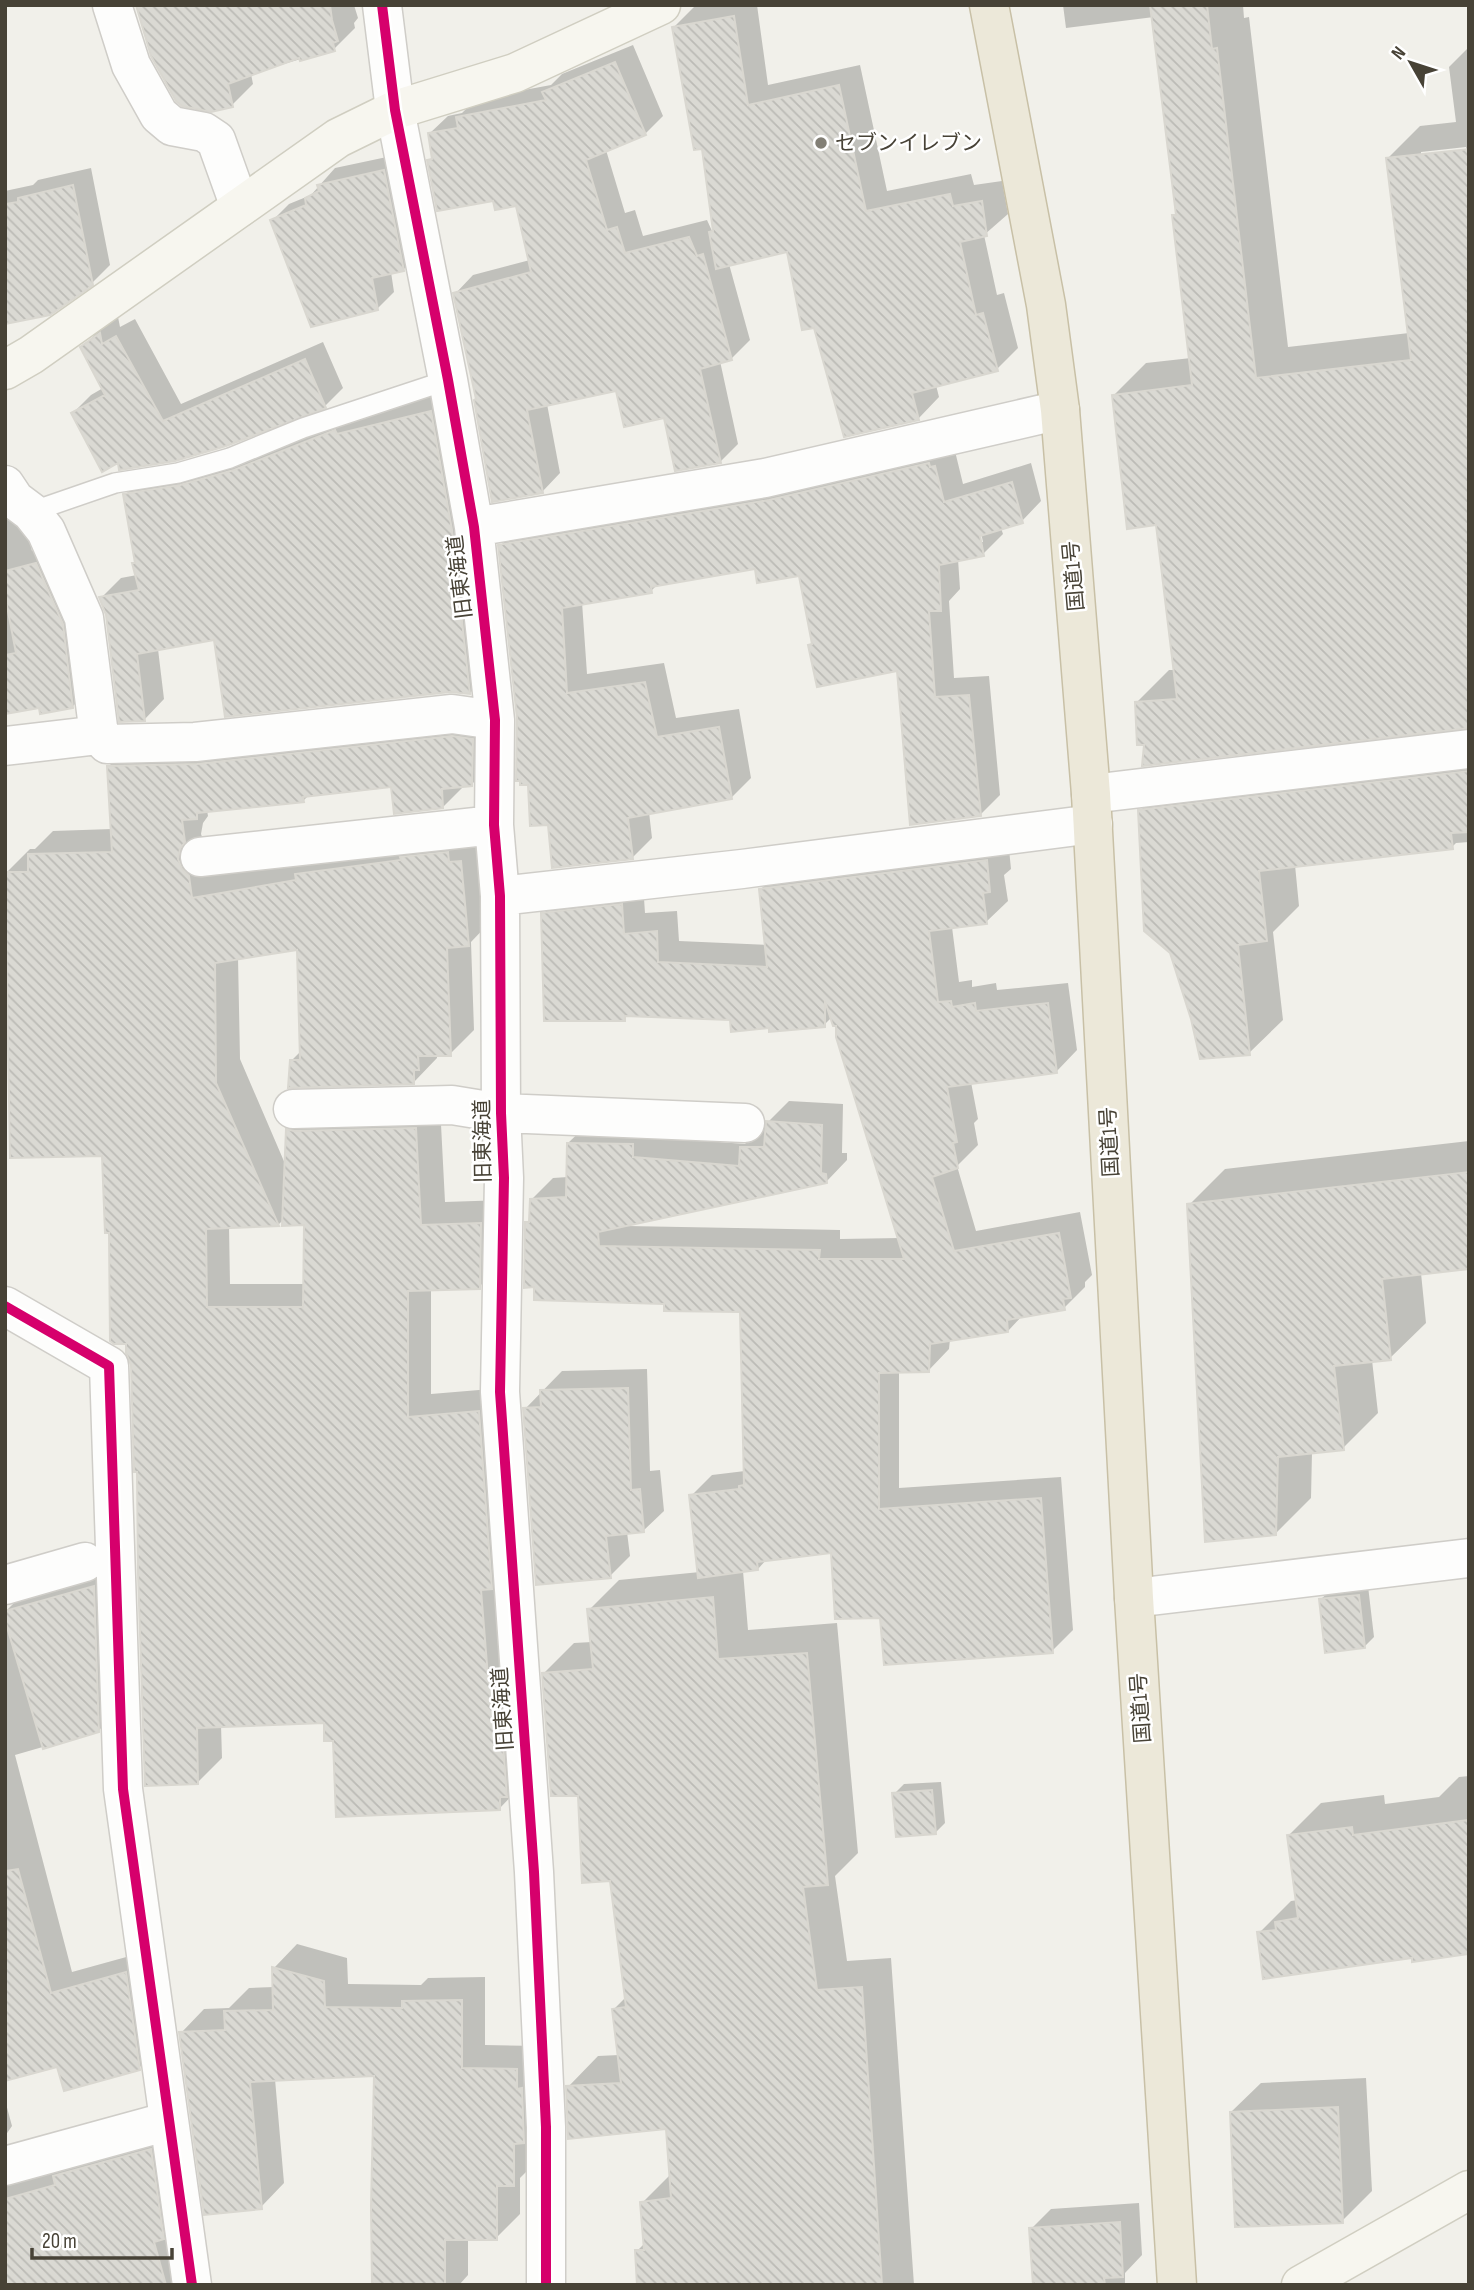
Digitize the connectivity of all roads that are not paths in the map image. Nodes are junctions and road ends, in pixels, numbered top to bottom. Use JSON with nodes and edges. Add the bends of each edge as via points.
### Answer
{"nodes":[{"id":1,"x":112,"y":5,"type":"edge"},
{"id":2,"x":382,"y":5,"type":"edge"},
{"id":3,"x":661,"y":5,"type":"edge"},
{"id":4,"x":990,"y":5,"type":"edge"},
{"id":5,"x":395,"y":110,"type":"junction"},
{"id":6,"x":240,"y":207,"type":"junction"},
{"id":7,"x":5,"y":370,"type":"edge"},
{"id":8,"x":448,"y":380,"type":"junction"},
{"id":9,"x":1060,"y":410,"type":"junction"},
{"id":10,"x":5,"y":485,"type":"edge"},
{"id":11,"x":32,"y":512,"type":"junction"},
{"id":12,"x":474,"y":527,"type":"junction"},
{"id":13,"x":495,"y":720,"type":"junction"},
{"id":14,"x":99,"y":735,"type":"junction"},
{"id":15,"x":5,"y":746,"type":"edge"},
{"id":16,"x":1469,"y":750,"type":"edge"},
{"id":17,"x":1092,"y":809,"type":"junction"},
{"id":18,"x":494,"y":825,"type":"junction"},
{"id":19,"x":200,"y":857,"type":"dead end"},
{"id":20,"x":500,"y":895,"type":"junction"},
{"id":21,"x":293,"y":1109,"type":"dead end"},
{"id":22,"x":501,"y":1114,"type":"junction"},
{"id":23,"x":745,"y":1123,"type":"dead end"},
{"id":24,"x":5,"y":1306,"type":"edge"},
{"id":25,"x":1469,"y":1558,"type":"edge"},
{"id":26,"x":85,"y":1562,"type":"dead end"},
{"id":27,"x":5,"y":1585,"type":"edge"},
{"id":28,"x":1134,"y":1598,"type":"junction"},
{"id":29,"x":169,"y":2121,"type":"junction"},
{"id":30,"x":5,"y":2166,"type":"edge"},
{"id":31,"x":1469,"y":2190,"type":"edge"},
{"id":32,"x":192,"y":2285,"type":"edge"},
{"id":33,"x":546,"y":2285,"type":"edge"},
{"id":34,"x":1177,"y":2285,"type":"edge"},
{"id":35,"x":1301,"y":2285,"type":"edge"}],
"edges":[{"from":1,"to":6,"type":"street","via":[[131,65],[159,115],[172,126],[204,132],[216,140]]},
{"from":2,"to":5,"type":"street","name":"旧東海道"},
{"from":3,"to":5,"type":"street","via":[[515,73]]},
{"from":4,"to":9,"type":"highway","name":"国道1号","via":[[1046,305]]},
{"from":5,"to":6,"type":"street","via":[[338,138]]},
{"from":5,"to":8,"type":"street","name":"旧東海道"},
{"from":6,"to":7,"type":"street"},
{"from":8,"to":11,"type":"lane","via":[[303,428],[230,458],[178,473],[115,482]]},
{"from":8,"to":12,"type":"street","name":"旧東海道"},
{"from":9,"to":12,"type":"street","via":[[765,478]]},
{"from":9,"to":17,"type":"highway","name":"国道1号"},
{"from":10,"to":11,"type":"street","via":[[15,500]]},
{"from":11,"to":14,"type":"street","via":[[46,531],[84,618]]},
{"from":12,"to":13,"type":"street","name":"旧東海道"},
{"from":13,"to":14,"type":"street","via":[[452,714],[195,742],[107,744]]},
{"from":13,"to":18,"type":"street","name":"旧東海道"},
{"from":14,"to":15,"type":"street"},
{"from":16,"to":17,"type":"street"},
{"from":17,"to":20,"type":"street","via":[[756,867]]},
{"from":17,"to":28,"type":"highway","name":"国道1号"},
{"from":18,"to":19,"type":"street"},
{"from":18,"to":20,"type":"street","name":"旧東海道"},
{"from":20,"to":22,"type":"street","name":"旧東海道"},
{"from":21,"to":22,"type":"street","via":[[452,1105]]},
{"from":22,"to":23,"type":"street"},
{"from":22,"to":33,"type":"street","name":"旧東海道","via":[[500,1392],[536,1899],[546,2127]]},
{"from":24,"to":29,"type":"street","via":[[108,1366],[123,1789]]},
{"from":25,"to":28,"type":"street"},
{"from":26,"to":27,"type":"street"},
{"from":28,"to":34,"type":"highway","name":"国道1号"},
{"from":29,"to":30,"type":"street"},
{"from":29,"to":32,"type":"street"},
{"from":31,"to":35,"type":"street"}]}
